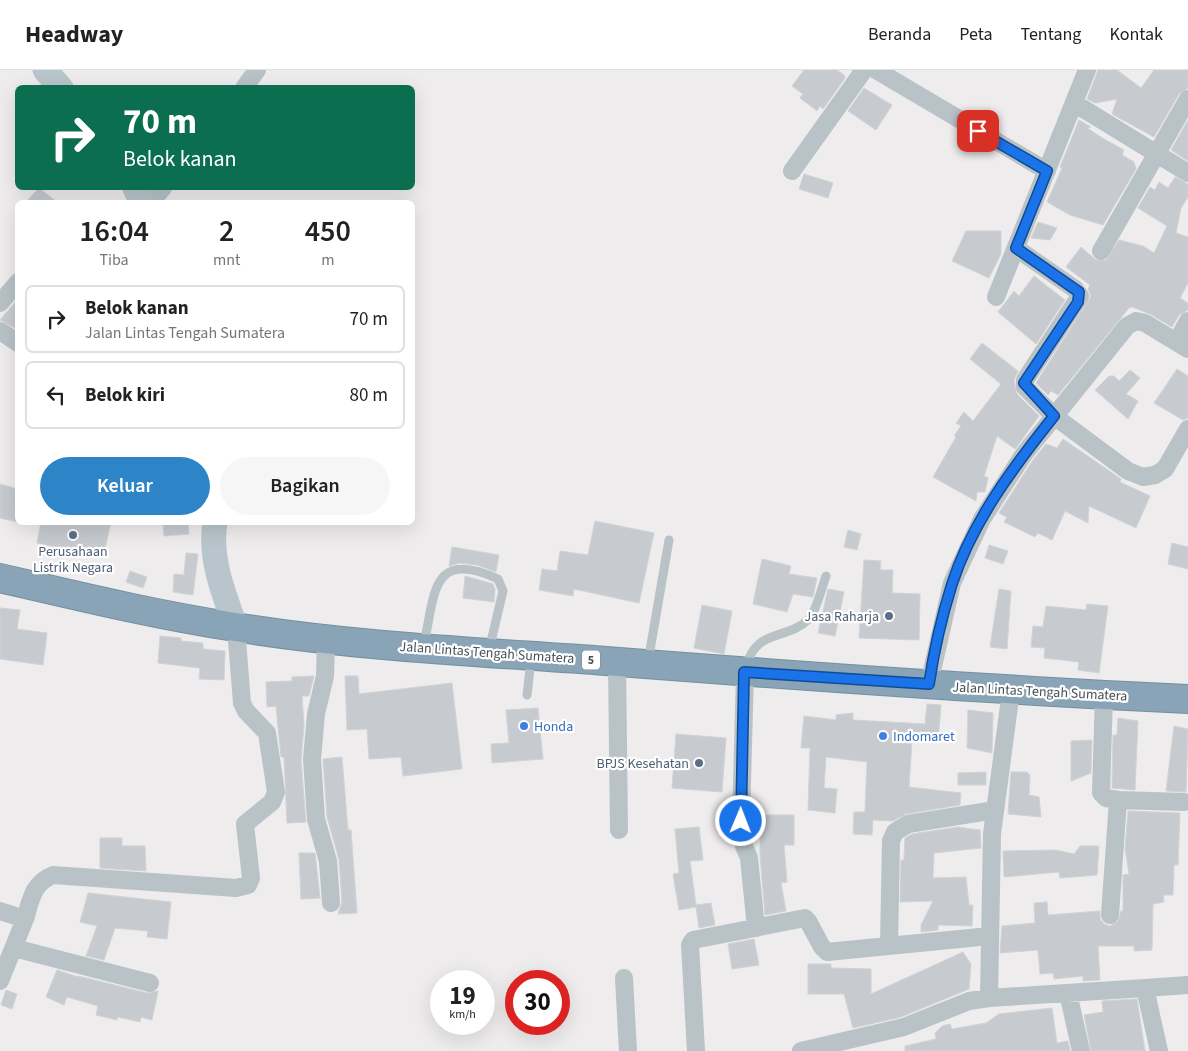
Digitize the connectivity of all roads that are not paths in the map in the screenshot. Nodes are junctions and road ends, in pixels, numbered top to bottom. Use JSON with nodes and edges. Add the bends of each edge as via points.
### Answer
{"nodes":[{"id":1,"x":45,"y":70,"type":"edge"},
{"id":2,"x":257,"y":70,"type":"edge"},
{"id":3,"x":864,"y":70,"type":"edge"},
{"id":4,"x":876,"y":70,"type":"edge"},
{"id":5,"x":1087,"y":70,"type":"edge"},
{"id":6,"x":58,"y":85,"type":"edge"},
{"id":7,"x":246,"y":85,"type":"edge"},
{"id":8,"x":1188,"y":99,"type":"edge"},
{"id":9,"x":1074,"y":103,"type":"junction"},
{"id":10,"x":1157,"y":153,"type":"junction"},
{"id":11,"x":792,"y":170,"type":"dead end"},
{"id":12,"x":1047,"y":171,"type":"junction"},
{"id":13,"x":1188,"y":173,"type":"edge"},
{"id":14,"x":161,"y":190,"type":"edge"},
{"id":15,"x":153,"y":200,"type":"edge"},
{"id":16,"x":1016,"y":248,"type":"junction"},
{"id":17,"x":1101,"y":251,"type":"dead end"},
{"id":18,"x":15,"y":286,"type":"edge"},
{"id":19,"x":996,"y":297,"type":"dead end"},
{"id":20,"x":0,"y":303,"type":"edge"},
{"id":21,"x":1188,"y":321,"type":"edge"},
{"id":22,"x":0,"y":331,"type":"edge"},
{"id":23,"x":15,"y":340,"type":"edge"},
{"id":24,"x":1182,"y":345,"type":"edge"},
{"id":25,"x":1054,"y":416,"type":"junction"},
{"id":26,"x":1188,"y":429,"type":"edge"},
{"id":27,"x":215,"y":525,"type":"edge"},
{"id":28,"x":669,"y":540,"type":"dead end"},
{"id":29,"x":826,"y":576,"type":"dead end"},
{"id":30,"x":0,"y":578,"type":"edge"},
{"id":31,"x":236,"y":628,"type":"junction"},
{"id":32,"x":326,"y":640,"type":"junction"},
{"id":33,"x":424,"y":647,"type":"junction"},
{"id":34,"x":488,"y":652,"type":"junction"},
{"id":35,"x":531,"y":657,"type":"junction"},
{"id":36,"x":617,"y":662,"type":"junction"},
{"id":37,"x":648,"y":665,"type":"junction"},
{"id":38,"x":744,"y":672,"type":"junction"},
{"id":39,"x":929,"y":684,"type":"junction"},
{"id":40,"x":1011,"y":691,"type":"junction"},
{"id":41,"x":527,"y":695,"type":"dead end"},
{"id":42,"x":1104,"y":695,"type":"junction"},
{"id":43,"x":1188,"y":699,"type":"edge"},
{"id":44,"x":1118,"y":800,"type":"junction"},
{"id":45,"x":1184,"y":802,"type":"dead end"},
{"id":46,"x":995,"y":810,"type":"junction"},
{"id":47,"x":619,"y":830,"type":"dead end"},
{"id":48,"x":331,"y":903,"type":"dead end"},
{"id":49,"x":0,"y":911,"type":"edge"},
{"id":50,"x":1110,"y":915,"type":"dead end"},
{"id":51,"x":25,"y":918,"type":"junction"},
{"id":52,"x":756,"y":928,"type":"junction"},
{"id":53,"x":990,"y":936,"type":"junction"},
{"id":54,"x":889,"y":946,"type":"junction"},
{"id":55,"x":14,"y":948,"type":"junction"},
{"id":56,"x":624,"y":978,"type":"dead end"},
{"id":57,"x":0,"y":981,"type":"edge"},
{"id":58,"x":150,"y":982,"type":"dead end"},
{"id":59,"x":1188,"y":985,"type":"edge"},
{"id":60,"x":1145,"y":988,"type":"junction"},
{"id":61,"x":1068,"y":993,"type":"junction"},
{"id":62,"x":989,"y":998,"type":"junction"},
{"id":63,"x":829,"y":1048,"type":"edge"},
{"id":64,"x":628,"y":1051,"type":"edge"},
{"id":65,"x":696,"y":1051,"type":"edge"},
{"id":66,"x":801,"y":1051,"type":"edge"},
{"id":67,"x":1081,"y":1051,"type":"edge"},
{"id":68,"x":1159,"y":1051,"type":"edge"}],
"edges":[{"from":1,"to":6,"type":"street"},
{"from":2,"to":7,"type":"street"},
{"from":3,"to":11,"type":"street"},
{"from":4,"to":12,"type":"street"},
{"from":5,"to":9,"type":"street"},
{"from":8,"to":10,"type":"street"},
{"from":9,"to":10,"type":"street"},
{"from":9,"to":12,"type":"street"},
{"from":10,"to":13,"type":"street"},
{"from":10,"to":17,"type":"street"},
{"from":12,"to":16,"type":"street"},
{"from":14,"to":15,"type":"street"},
{"from":16,"to":19,"type":"street"},
{"from":16,"to":25,"type":"street","via":[[1075,289],[1080,296],[1024,383]]},
{"from":18,"to":20,"type":"street"},
{"from":21,"to":24,"type":"street"},
{"from":22,"to":23,"type":"street"},
{"from":24,"to":25,"type":"street","via":[[1136,321],[1127,326]]},
{"from":25,"to":26,"type":"street","via":[[1128,471],[1143,477],[1155,476],[1166,469]]},
{"from":25,"to":39,"type":"street","via":[[1024,454],[982,519],[970,544],[952,583]]},
{"from":27,"to":31,"type":"street","via":[[218,577]]},
{"from":28,"to":37,"type":"lane"},
{"from":29,"to":38,"type":"lane","via":[[811,618],[802,625],[767,637],[748,658]]},
{"from":30,"to":31,"type":"highway","name":"Jalan Lintas Tengah Sumatera","number":"5"},
{"from":31,"to":32,"type":"highway","name":"Jalan Lintas Tengah Sumatera","number":"5"},
{"from":31,"to":51,"type":"street","via":[[242,703],[267,733],[276,792],[272,802],[245,824],[250,882],[236,888],[53,875],[42,879],[35,887]]},
{"from":32,"to":33,"type":"highway","name":"Jalan Lintas Tengah Sumatera","number":"5"},
{"from":32,"to":48,"type":"street","via":[[325,676],[316,714],[312,759],[316,820],[328,861]]},
{"from":33,"to":34,"type":"highway","name":"Jalan Lintas Tengah Sumatera","number":"5"},
{"from":33,"to":34,"type":"lane","via":[[438,583],[452,569],[484,573],[498,579],[503,591]]},
{"from":34,"to":35,"type":"highway","name":"Jalan Lintas Tengah Sumatera","number":"5"},
{"from":35,"to":36,"type":"highway","name":"Jalan Lintas Tengah Sumatera","number":"5"},
{"from":35,"to":41,"type":"lane"},
{"from":36,"to":37,"type":"highway","name":"Jalan Lintas Tengah Sumatera","number":"5"},
{"from":36,"to":47,"type":"street"},
{"from":37,"to":38,"type":"highway","name":"Jalan Lintas Tengah Sumatera","number":"5"},
{"from":38,"to":39,"type":"highway","name":"Jalan Lintas Tengah Sumatera","number":"5"},
{"from":38,"to":52,"type":"street","via":[[741,821],[749,858]]},
{"from":39,"to":40,"type":"highway","name":"Jalan Lintas Tengah Sumatera","number":"5"},
{"from":40,"to":42,"type":"highway","name":"Jalan Lintas Tengah Sumatera","number":"5"},
{"from":40,"to":46,"type":"street"},
{"from":42,"to":43,"type":"highway","name":"Jalan Lintas Tengah Sumatera","number":"5"},
{"from":42,"to":44,"type":"street","via":[[1101,793],[1106,798]]},
{"from":44,"to":45,"type":"street"},
{"from":44,"to":50,"type":"street"},
{"from":46,"to":53,"type":"street"},
{"from":46,"to":54,"type":"street","via":[[908,824],[895,832],[891,841]]},
{"from":49,"to":51,"type":"street"},
{"from":51,"to":55,"type":"street"},
{"from":52,"to":54,"type":"street","via":[[805,918],[827,952]]},
{"from":52,"to":65,"type":"street","via":[[691,942]]},
{"from":53,"to":54,"type":"street"},
{"from":53,"to":62,"type":"street"},
{"from":55,"to":57,"type":"street"},
{"from":55,"to":58,"type":"street"},
{"from":56,"to":64,"type":"street"},
{"from":59,"to":60,"type":"street"},
{"from":60,"to":61,"type":"street"},
{"from":60,"to":68,"type":"street"},
{"from":61,"to":62,"type":"street"},
{"from":61,"to":67,"type":"street"},
{"from":62,"to":63,"type":"street","via":[[969,1001],[904,1027]]},
{"from":63,"to":66,"type":"street"}]}
